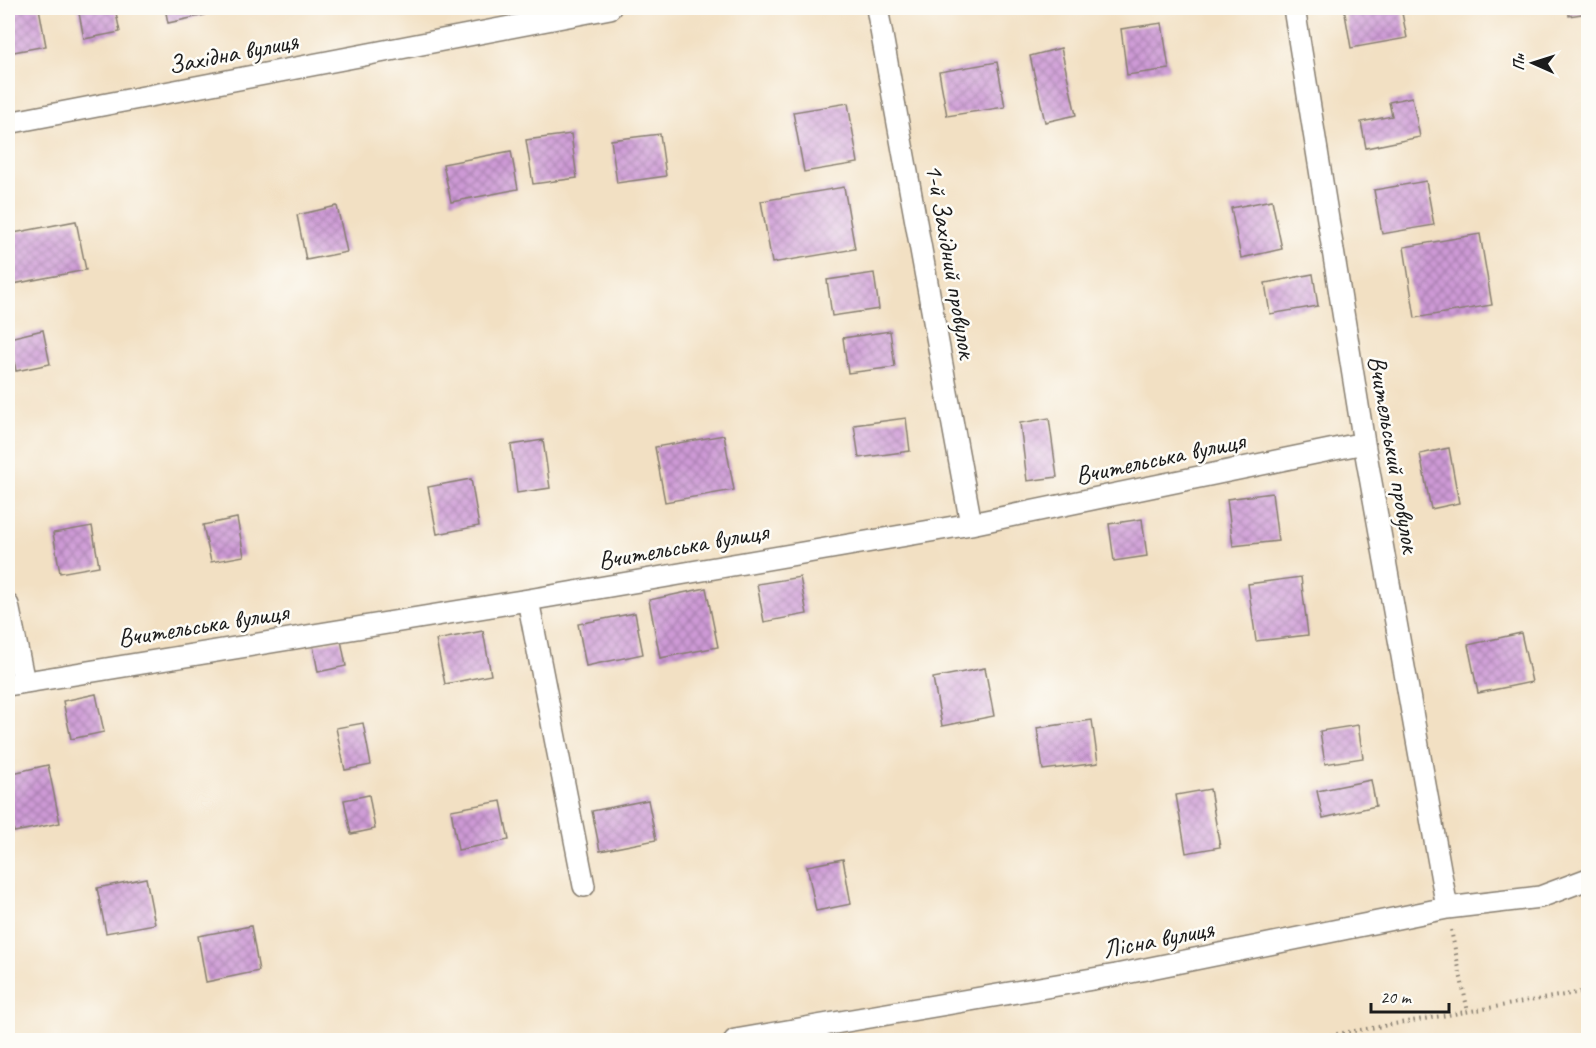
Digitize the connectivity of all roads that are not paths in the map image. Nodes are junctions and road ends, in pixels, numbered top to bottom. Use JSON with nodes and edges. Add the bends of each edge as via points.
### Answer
{"nodes":[{"id":1,"x":610,"y":8,"type":"edge"},
{"id":2,"x":877,"y":8,"type":"edge"},
{"id":3,"x":1294,"y":8,"type":"edge"},
{"id":4,"x":8,"y":123,"type":"edge"},
{"id":5,"x":1364,"y":443,"type":"junction"},
{"id":6,"x":971,"y":524,"type":"junction"},
{"id":7,"x":528,"y":600,"type":"junction"},
{"id":8,"x":8,"y":605,"type":"edge"},
{"id":9,"x":16,"y":683,"type":"edge"},
{"id":10,"x":1588,"y":879,"type":"edge"},
{"id":11,"x":584,"y":886,"type":"dead end"},
{"id":12,"x":1447,"y":908,"type":"junction"},
{"id":13,"x":735,"y":1041,"type":"edge"}],
"edges":[{"from":1,"to":4,"type":"street","name":"Західна вулиця"},
{"from":2,"to":6,"type":"street","name":"1-й Західний провулок"},
{"from":3,"to":5,"type":"street","name":"Вчительський провулок"},
{"from":5,"to":6,"type":"street","name":"Вчительська вулиця"},
{"from":5,"to":12,"type":"street","name":"Вчительський провулок"},
{"from":6,"to":7,"type":"street","name":"Вчительська вулиця"},
{"from":7,"to":9,"type":"street","name":"Вчительська вулиця"},
{"from":7,"to":11,"type":"street"},
{"from":8,"to":9,"type":"street"},
{"from":10,"to":12,"type":"street","name":"Лісна вулиця","via":[[1540,897]]},
{"from":12,"to":13,"type":"street","name":"Лісна вулиця","via":[[1116,975]]}]}
